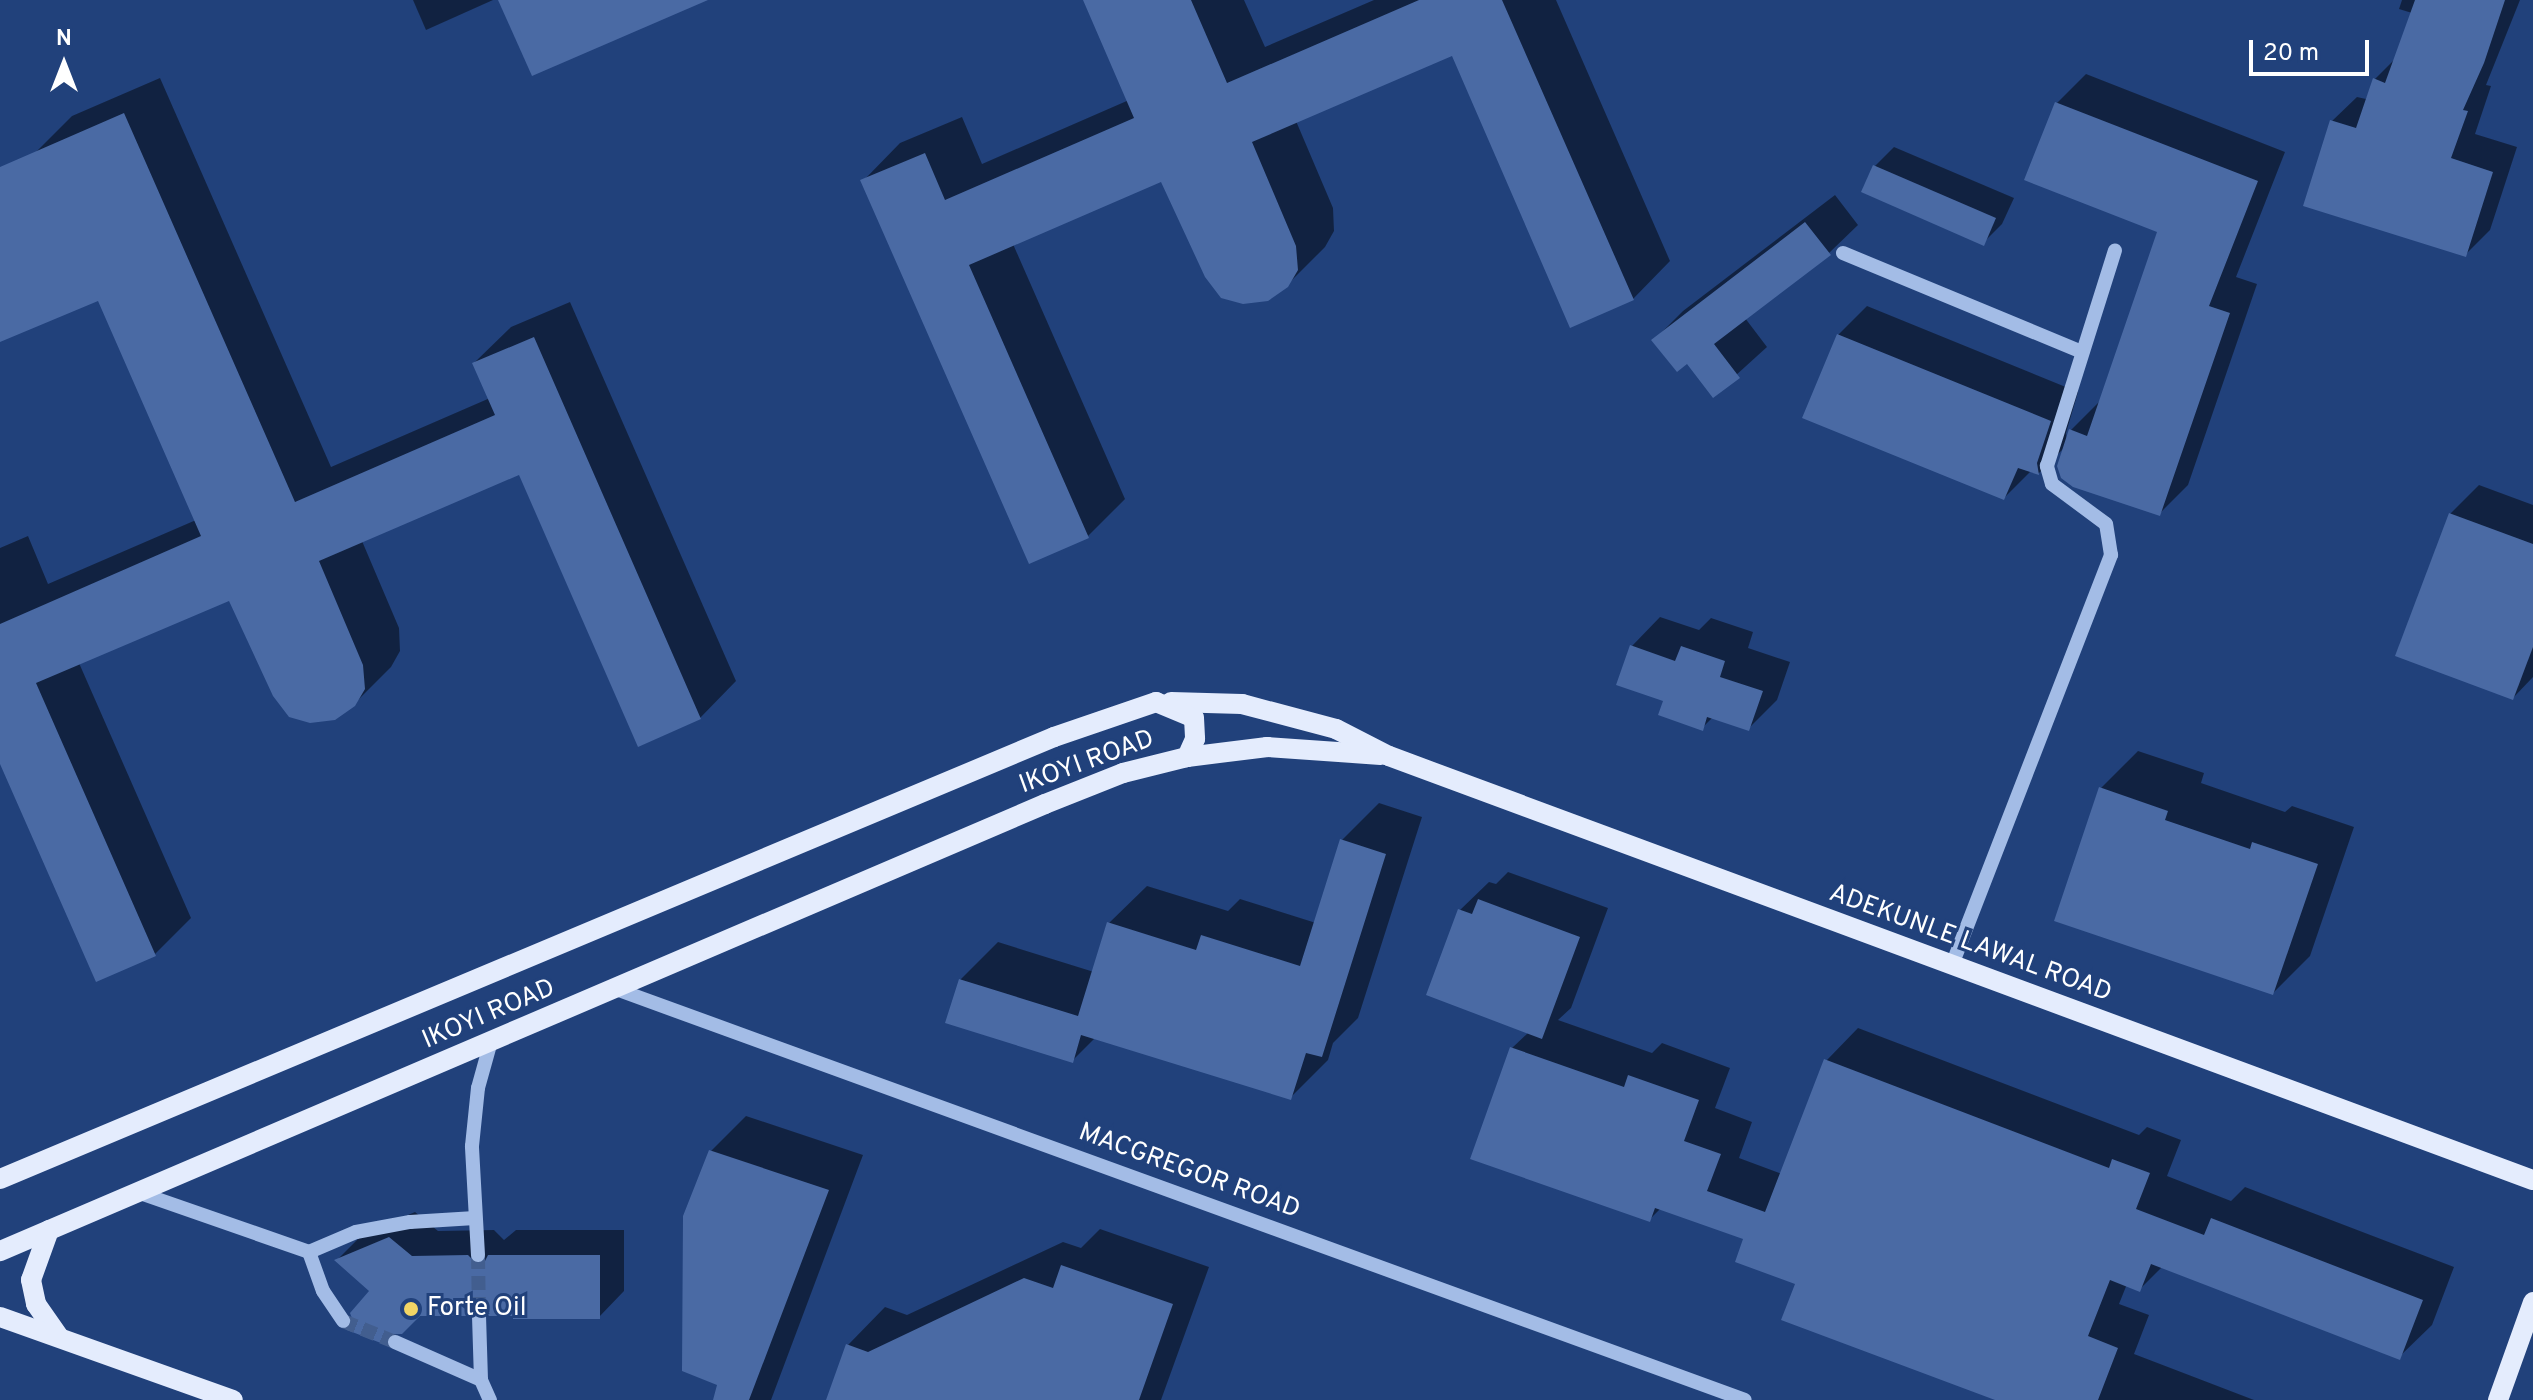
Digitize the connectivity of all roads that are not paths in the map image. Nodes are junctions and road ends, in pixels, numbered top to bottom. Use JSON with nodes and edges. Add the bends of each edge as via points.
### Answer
{"nodes":[{"id":1,"x":2115,"y":250,"type":"dead end"},
{"id":2,"x":1843,"y":253,"type":"dead end"},
{"id":3,"x":2082,"y":352,"type":"junction"},
{"id":4,"x":1156,"y":702,"type":"junction"},
{"id":5,"x":1389,"y":756,"type":"junction"},
{"id":6,"x":1187,"y":757,"type":"junction"},
{"id":7,"x":1952,"y":965,"type":"junction"},
{"id":8,"x":616,"y":989,"type":"junction"},
{"id":9,"x":491,"y":1041,"type":"junction"},
{"id":10,"x":0,"y":1179,"type":"edge"},
{"id":11,"x":2533,"y":1180,"type":"edge"},
{"id":12,"x":137,"y":1192,"type":"junction"},
{"id":13,"x":475,"y":1218,"type":"junction"},
{"id":14,"x":49,"y":1230,"type":"junction"},
{"id":15,"x":0,"y":1251,"type":"edge"},
{"id":16,"x":309,"y":1252,"type":"junction"},
{"id":17,"x":478,"y":1255,"type":"tunnel mouth"},
{"id":18,"x":2533,"y":1302,"type":"edge"},
{"id":19,"x":479,"y":1316,"type":"tunnel mouth"},
{"id":20,"x":0,"y":1317,"type":"edge"},
{"id":21,"x":343,"y":1321,"type":"tunnel mouth"},
{"id":22,"x":58,"y":1336,"type":"junction"},
{"id":23,"x":395,"y":1342,"type":"tunnel mouth"},
{"id":24,"x":481,"y":1380,"type":"junction"},
{"id":25,"x":233,"y":1400,"type":"edge"},
{"id":26,"x":490,"y":1400,"type":"edge"},
{"id":27,"x":1745,"y":1400,"type":"edge"},
{"id":28,"x":2498,"y":1400,"type":"edge"}],
"edges":[{"from":1,"to":3,"type":"street"},
{"from":2,"to":3,"type":"street"},
{"from":3,"to":7,"type":"street","via":[[2047,466],[2052,484],[2106,524],[2111,555]]},
{"from":4,"to":5,"type":"main road","via":[[1242,704],[1288,714],[1336,729]]},
{"from":4,"to":6,"type":"main road","name":"IKOYI ROAD","via":[[1194,718],[1195,739]]},
{"from":4,"to":10,"type":"main road","name":"IKOYI ROAD","via":[[1054,737]]},
{"from":5,"to":6,"type":"main road","via":[[1267,747]]},
{"from":5,"to":7,"type":"main road","name":"ADEKUNLE LAWAL ROAD"},
{"from":6,"to":8,"type":"main road","name":"IKOYI ROAD","via":[[1123,773],[1045,804]]},
{"from":7,"to":11,"type":"main road","name":"ADEKUNLE LAWAL ROAD"},
{"from":8,"to":9,"type":"main road","name":"IKOYI ROAD"},
{"from":8,"to":27,"type":"street","name":"MACGREGOR ROAD"},
{"from":9,"to":12,"type":"main road","name":"IKOYI ROAD"},
{"from":9,"to":13,"type":"street","via":[[478,1088],[472,1146]]},
{"from":12,"to":14,"type":"main road","name":"IKOYI ROAD"},
{"from":12,"to":16,"type":"street"},
{"from":13,"to":16,"type":"street","via":[[356,1232]]},
{"from":13,"to":17,"type":"street"},
{"from":14,"to":15,"type":"main road","name":"IKOYI ROAD"},
{"from":14,"to":22,"type":"main road","via":[[31,1280],[36,1304]]},
{"from":16,"to":21,"type":"street","via":[[323,1291]]},
{"from":18,"to":28,"type":"main road"},
{"from":19,"to":24,"type":"street"},
{"from":20,"to":22,"type":"main road"},
{"from":22,"to":25,"type":"main road"},
{"from":23,"to":24,"type":"street"},
{"from":24,"to":26,"type":"street"}]}
